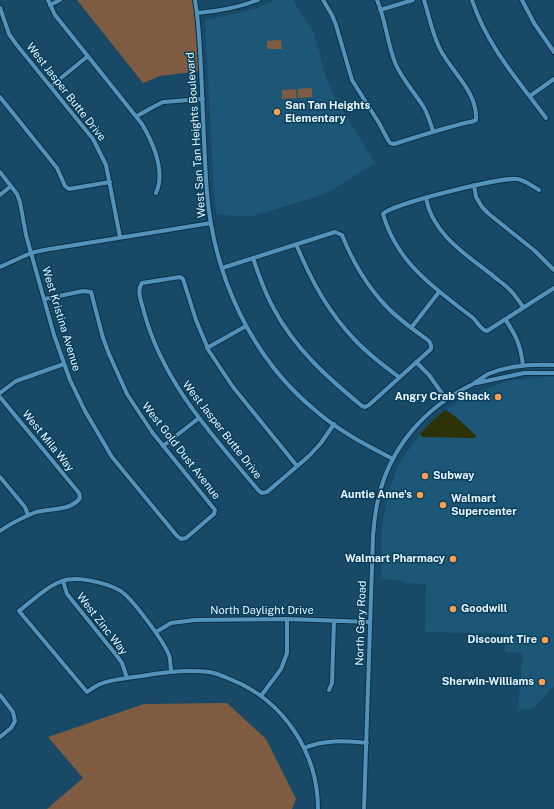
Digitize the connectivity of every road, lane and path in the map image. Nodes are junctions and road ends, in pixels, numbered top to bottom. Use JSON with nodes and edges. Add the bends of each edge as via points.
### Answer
{"nodes":[{"id":1,"x":48,"y":0,"type":"edge"},
{"id":2,"x":60,"y":0,"type":"edge"},
{"id":3,"x":195,"y":0,"type":"edge"},
{"id":4,"x":258,"y":0,"type":"edge"},
{"id":5,"x":323,"y":0,"type":"edge"},
{"id":6,"x":377,"y":0,"type":"edge"},
{"id":7,"x":413,"y":0,"type":"edge"},
{"id":8,"x":424,"y":0,"type":"edge"},
{"id":9,"x":472,"y":0,"type":"edge"},
{"id":10,"x":522,"y":0,"type":"edge"},
{"id":11,"x":50,"y":5,"type":"junction"},
{"id":12,"x":0,"y":8,"type":"edge"},
{"id":13,"x":380,"y":10,"type":"junction"},
{"id":14,"x":198,"y":13,"type":"junction"},
{"id":15,"x":554,"y":52,"type":"edge"},
{"id":16,"x":88,"y":56,"type":"junction"},
{"id":17,"x":554,"y":78,"type":"edge"},
{"id":18,"x":51,"y":86,"type":"junction"},
{"id":19,"x":530,"y":96,"type":"junction"},
{"id":20,"x":0,"y":97,"type":"edge"},
{"id":21,"x":203,"y":99,"type":"junction"},
{"id":22,"x":137,"y":116,"type":"junction"},
{"id":23,"x":546,"y":118,"type":"dead end"},
{"id":24,"x":433,"y":131,"type":"junction"},
{"id":25,"x":0,"y":172,"type":"edge"},
{"id":26,"x":110,"y":182,"type":"junction"},
{"id":27,"x":474,"y":185,"type":"junction"},
{"id":28,"x":11,"y":186,"type":"junction"},
{"id":29,"x":539,"y":190,"type":"dead end"},
{"id":30,"x":156,"y":193,"type":"dead end"},
{"id":31,"x":0,"y":195,"type":"edge"},
{"id":32,"x":426,"y":198,"type":"junction"},
{"id":33,"x":211,"y":223,"type":"junction"},
{"id":34,"x":120,"y":237,"type":"junction"},
{"id":35,"x":296,"y":244,"type":"junction"},
{"id":36,"x":31,"y":253,"type":"junction"},
{"id":37,"x":253,"y":258,"type":"junction"},
{"id":38,"x":0,"y":267,"type":"edge"},
{"id":39,"x":222,"y":268,"type":"junction"},
{"id":40,"x":554,"y":270,"type":"edge"},
{"id":41,"x":554,"y":288,"type":"edge"},
{"id":42,"x":439,"y":292,"type":"junction"},
{"id":43,"x":44,"y":299,"type":"junction"},
{"id":44,"x":523,"y":307,"type":"junction"},
{"id":45,"x":505,"y":319,"type":"junction"},
{"id":46,"x":246,"y":326,"type":"junction"},
{"id":47,"x":411,"y":328,"type":"junction"},
{"id":48,"x":207,"y":348,"type":"junction"},
{"id":49,"x":416,"y":362,"type":"junction"},
{"id":50,"x":64,"y":364,"type":"junction"},
{"id":51,"x":554,"y":365,"type":"edge"},
{"id":52,"x":523,"y":366,"type":"junction"},
{"id":53,"x":554,"y":373,"type":"edge"},
{"id":54,"x":400,"y":377,"type":"junction"},
{"id":55,"x":475,"y":383,"type":"junction"},
{"id":56,"x":0,"y":394,"type":"edge"},
{"id":57,"x":0,"y":397,"type":"edge"},
{"id":58,"x":446,"y":400,"type":"junction"},
{"id":59,"x":198,"y":418,"type":"junction"},
{"id":60,"x":334,"y":424,"type":"junction"},
{"id":61,"x":163,"y":446,"type":"junction"},
{"id":62,"x":393,"y":459,"type":"junction"},
{"id":63,"x":297,"y":466,"type":"junction"},
{"id":64,"x":0,"y":477,"type":"edge"},
{"id":65,"x":215,"y":510,"type":"joint"},
{"id":66,"x":28,"y":515,"type":"junction"},
{"id":67,"x":0,"y":531,"type":"edge"},
{"id":68,"x":63,"y":581,"type":"junction"},
{"id":69,"x":287,"y":619,"type":"junction"},
{"id":70,"x":334,"y":620,"type":"junction"},
{"id":71,"x":370,"y":622,"type":"junction"},
{"id":72,"x":156,"y":632,"type":"junction"},
{"id":73,"x":171,"y":670,"type":"junction"},
{"id":74,"x":127,"y":678,"type":"junction"},
{"id":75,"x":329,"y":690,"type":"dead end"},
{"id":76,"x":0,"y":696,"type":"edge"},
{"id":77,"x":261,"y":696,"type":"junction"},
{"id":78,"x":0,"y":737,"type":"edge"},
{"id":79,"x":367,"y":743,"type":"junction"},
{"id":80,"x":304,"y":748,"type":"junction"},
{"id":81,"x":318,"y":809,"type":"edge"},
{"id":82,"x":364,"y":809,"type":"edge"}],
"edges":[{"from":1,"to":11,"type":"street"},
{"from":2,"to":11,"type":"street"},
{"from":3,"to":14,"type":"street","name":"West San Tan Heights Boulevard"},
{"from":4,"to":14,"type":"street","via":[[244,6]]},
{"from":5,"to":24,"type":"street","via":[[336,25],[352,80],[390,143],[394,144]]},
{"from":6,"to":13,"type":"street"},
{"from":7,"to":13,"type":"street"},
{"from":8,"to":24,"type":"street","via":[[438,46],[471,96],[476,115],[473,122]]},
{"from":9,"to":19,"type":"street","via":[[493,47]]},
{"from":10,"to":15,"type":"street"},
{"from":11,"to":16,"type":"street"},
{"from":12,"to":18,"type":"street","name":"West Jasper Butte Drive","via":[[9,34]]},
{"from":13,"to":24,"type":"street","via":[[397,66],[424,106]]},
{"from":14,"to":21,"type":"street","name":"West San Tan Heights Boulevard"},
{"from":16,"to":18,"type":"street"},
{"from":16,"to":22,"type":"street"},
{"from":17,"to":19,"type":"street"},
{"from":18,"to":26,"type":"street","name":"West Jasper Butte Drive","via":[[93,140],[106,165]]},
{"from":19,"to":23,"type":"street"},
{"from":20,"to":26,"type":"street","via":[[57,168],[68,189]]},
{"from":21,"to":22,"type":"street","via":[[163,102]]},
{"from":21,"to":33,"type":"street","name":"West San Tan Heights Boulevard"},
{"from":22,"to":30,"type":"street","via":[[148,134],[158,162],[160,180]]},
{"from":25,"to":28,"type":"street","name":"West Kristina Avenue"},
{"from":26,"to":34,"type":"street","name":"West Jasper Butte Drive"},
{"from":27,"to":29,"type":"street","via":[[516,178]]},
{"from":27,"to":32,"type":"street"},
{"from":27,"to":40,"type":"street","via":[[476,197],[482,207]]},
{"from":28,"to":31,"type":"street"},
{"from":28,"to":36,"type":"street","name":"West Kristina Avenue","via":[[20,202]]},
{"from":32,"to":42,"type":"street","via":[[389,209],[383,214],[405,258],[418,274]]},
{"from":32,"to":44,"type":"street","via":[[430,212],[443,233],[453,244],[507,286]]},
{"from":33,"to":34,"type":"street"},
{"from":33,"to":39,"type":"street","name":"West San Tan Heights Boulevard"},
{"from":34,"to":36,"type":"street"},
{"from":35,"to":37,"type":"street"},
{"from":35,"to":47,"type":"street","via":[[335,232],[342,235],[353,261],[375,293]]},
{"from":35,"to":54,"type":"street","via":[[315,288],[334,317],[369,354]]},
{"from":36,"to":38,"type":"street"},
{"from":36,"to":43,"type":"street","name":"West Kristina Avenue"},
{"from":37,"to":39,"type":"street"},
{"from":37,"to":54,"type":"street","via":[[274,310],[296,342],[324,374],[362,406],[365,407]]},
{"from":39,"to":46,"type":"street","name":"West San Tan Heights Boulevard"},
{"from":41,"to":44,"type":"street"},
{"from":42,"to":45,"type":"street","via":[[473,318],[484,330],[487,331]]},
{"from":42,"to":47,"type":"street"},
{"from":43,"to":50,"type":"street","name":"West Kristina Avenue"},
{"from":43,"to":61,"type":"street","name":"West Gold Dust Avenue","via":[[83,291],[91,292],[103,338],[127,394]]},
{"from":44,"to":45,"type":"street"},
{"from":45,"to":52,"type":"street","via":[[518,340]]},
{"from":46,"to":48,"type":"street"},
{"from":46,"to":60,"type":"street","name":"West San Tan Heights Boulevard","via":[[278,374],[316,412]]},
{"from":47,"to":49,"type":"street","via":[[431,345],[431,349]]},
{"from":48,"to":59,"type":"street","name":"West Jasper Butte Drive","via":[[183,279],[180,277],[142,283],[139,287],[142,303],[154,343],[171,378]]},
{"from":48,"to":63,"type":"street","via":[[233,387]]},
{"from":49,"to":54,"type":"street"},
{"from":49,"to":58,"type":"street","via":[[429,375]]},
{"from":50,"to":56,"type":"street","via":[[16,381]]},
{"from":50,"to":65,"type":"street","name":"West Kristina Avenue","via":[[85,411],[112,457],[181,539],[186,538],[214,514]]},
{"from":51,"to":52,"type":"street","name":"North Gary Road"},
{"from":52,"to":55,"type":"street","name":"North Gary Road","via":[[488,374]]},
{"from":53,"to":55,"type":"street","name":"North Gary Road","via":[[524,373]]},
{"from":55,"to":58,"type":"street","name":"North Gary Road"},
{"from":57,"to":66,"type":"street","name":"West Mila Way","via":[[79,493],[80,498],[72,505]]},
{"from":58,"to":62,"type":"street","name":"North Gary Road","via":[[417,424]]},
{"from":59,"to":61,"type":"street"},
{"from":59,"to":63,"type":"street","name":"West Jasper Butte Drive","via":[[262,493],[267,492]]},
{"from":60,"to":62,"type":"street","name":"West San Tan Heights Boulevard","via":[[354,439]]},
{"from":60,"to":63,"type":"street","via":[[315,450]]},
{"from":61,"to":65,"type":"street","name":"West Gold Dust Avenue"},
{"from":62,"to":71,"type":"street","name":"North Gary Road","via":[[382,484],[375,513]]},
{"from":64,"to":66,"type":"street","via":[[25,507]]},
{"from":66,"to":67,"type":"street"},
{"from":68,"to":72,"type":"street","via":[[87,580],[119,590]]},
{"from":68,"to":74,"type":"street","name":"West Zinc Way","via":[[67,594],[122,663]]},
{"from":68,"to":74,"type":"street","via":[[51,586],[19,611],[87,692],[100,684]]},
{"from":69,"to":70,"type":"street","name":"North Daylight Drive"},
{"from":69,"to":72,"type":"street","name":"North Daylight Drive","via":[[194,620],[170,623]]},
{"from":69,"to":77,"type":"street","via":[[287,653],[281,670]]},
{"from":70,"to":71,"type":"street","name":"North Daylight Drive"},
{"from":70,"to":75,"type":"street","via":[[332,683]]},
{"from":71,"to":79,"type":"street","name":"North Gary Road"},
{"from":72,"to":73,"type":"street","via":[[170,657]]},
{"from":73,"to":74,"type":"street"},
{"from":73,"to":77,"type":"street","via":[[210,672],[243,684]]},
{"from":76,"to":78,"type":"street","via":[[13,712],[15,721]]},
{"from":77,"to":80,"type":"street","via":[[285,718]]},
{"from":79,"to":80,"type":"street","via":[[328,741]]},
{"from":79,"to":82,"type":"street","name":"North Gary Road"},
{"from":80,"to":81,"type":"street","via":[[316,780]]}]}
